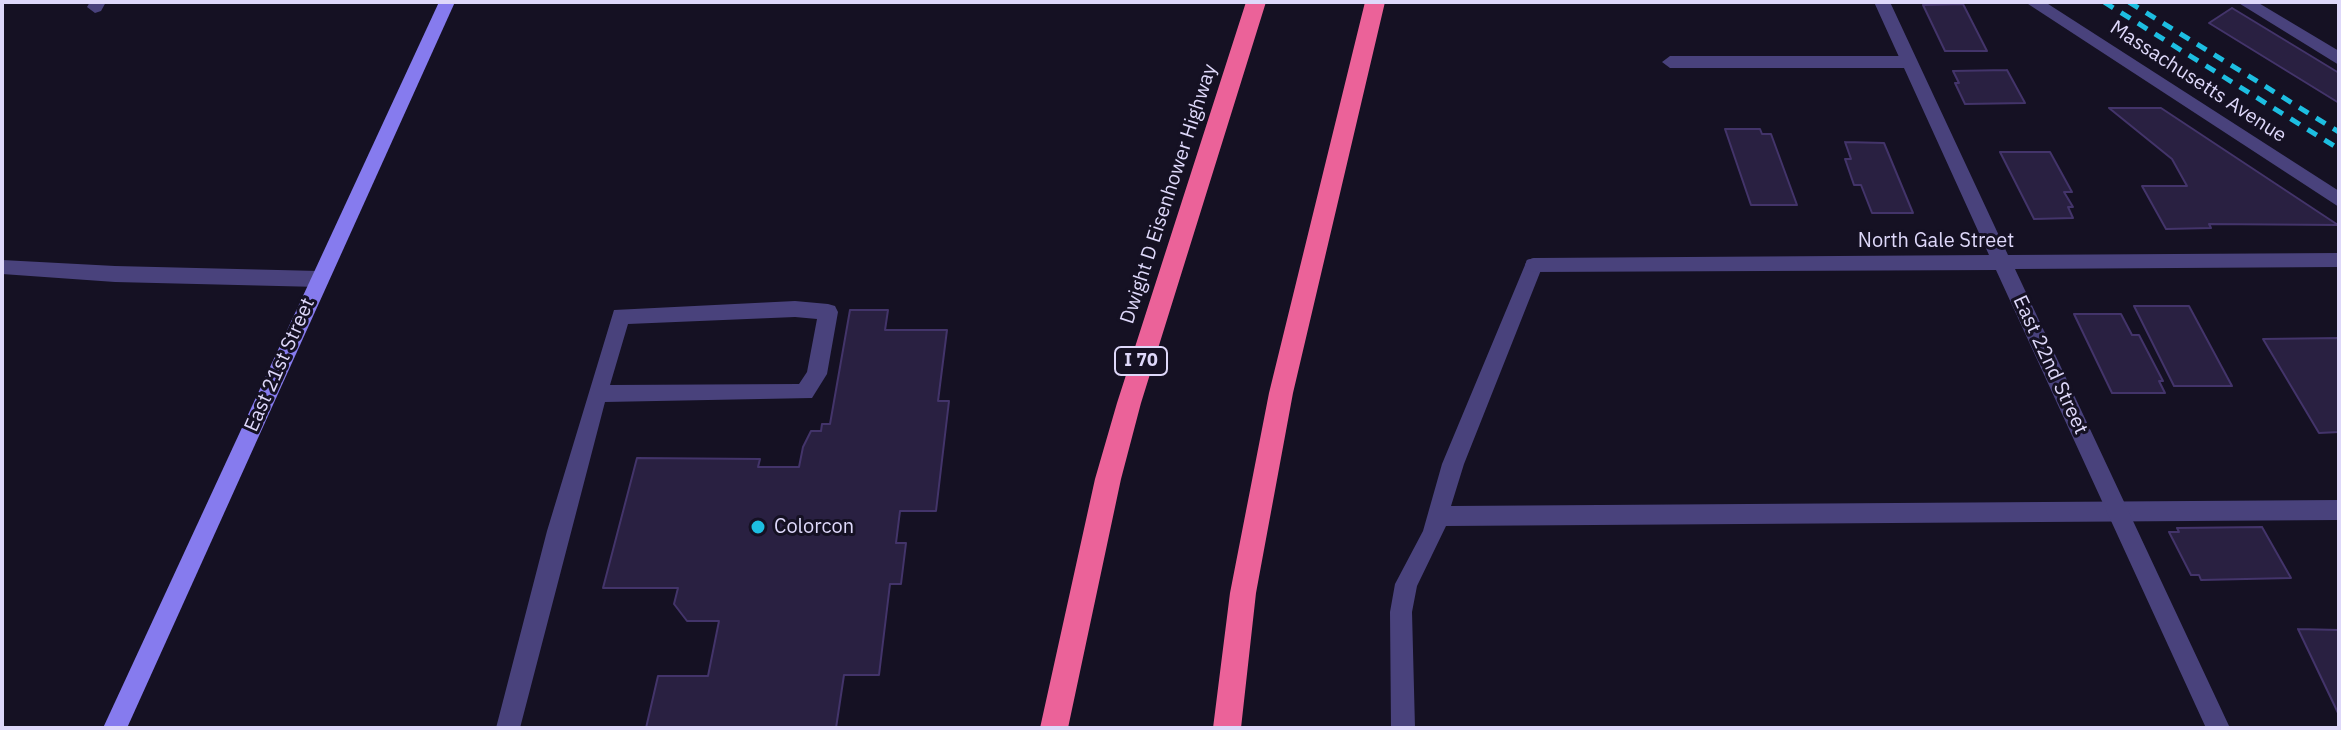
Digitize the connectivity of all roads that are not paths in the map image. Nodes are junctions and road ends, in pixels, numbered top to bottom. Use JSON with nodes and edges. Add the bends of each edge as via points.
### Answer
{"nodes":[{"id":1,"x":447,"y":2,"type":"edge"},
{"id":2,"x":1256,"y":2,"type":"edge"},
{"id":3,"x":1375,"y":2,"type":"edge"},
{"id":4,"x":1882,"y":2,"type":"edge"},
{"id":5,"x":2033,"y":2,"type":"edge"},
{"id":6,"x":2245,"y":2,"type":"edge"},
{"id":7,"x":2339,"y":59,"type":"edge"},
{"id":8,"x":1670,"y":62,"type":"dead end"},
{"id":9,"x":1908,"y":62,"type":"junction"},
{"id":10,"x":2339,"y":200,"type":"edge"},
{"id":11,"x":2339,"y":260,"type":"edge"},
{"id":12,"x":2003,"y":262,"type":"junction"},
{"id":13,"x":5,"y":273,"type":"edge"},
{"id":14,"x":319,"y":279,"type":"junction"},
{"id":15,"x":597,"y":394,"type":"junction"},
{"id":16,"x":2339,"y":510,"type":"edge"},
{"id":17,"x":2118,"y":511,"type":"junction"},
{"id":18,"x":1438,"y":516,"type":"junction"},
{"id":19,"x":115,"y":728,"type":"edge"},
{"id":20,"x":508,"y":728,"type":"edge"},
{"id":21,"x":1054,"y":728,"type":"edge"},
{"id":22,"x":1227,"y":728,"type":"edge"},
{"id":23,"x":1403,"y":728,"type":"edge"},
{"id":24,"x":2218,"y":728,"type":"edge"}],
"edges":[{"from":1,"to":14,"type":"main road","name":"East 21st Street"},
{"from":2,"to":21,"type":"highway","name":"Dwight D Eisenhower Highway","number":"I 70","via":[[1129,403]]},
{"from":3,"to":22,"type":"highway","via":[[1278,409],[1243,593]]},
{"from":4,"to":9,"type":"street","name":"East 22nd Street"},
{"from":5,"to":10,"type":"street","name":"Massachusetts Avenue"},
{"from":6,"to":7,"type":"street"},
{"from":8,"to":9,"type":"street"},
{"from":9,"to":12,"type":"street","name":"East 22nd Street"},
{"from":11,"to":12,"type":"street","name":"North Gale Street"},
{"from":12,"to":17,"type":"street","name":"East 22nd Street"},
{"from":12,"to":18,"type":"street","name":"North Gale Street","via":[[1534,265],[1453,464]]},
{"from":13,"to":14,"type":"street"},
{"from":14,"to":19,"type":"main road","name":"East 21st Street"},
{"from":15,"to":15,"type":"street","via":[[805,392],[817,374],[828,312],[621,316]]},
{"from":15,"to":20,"type":"street"},
{"from":16,"to":17,"type":"street"},
{"from":17,"to":18,"type":"street"},
{"from":17,"to":24,"type":"street","name":"East 22nd Street"},
{"from":18,"to":23,"type":"street","via":[[1406,584],[1401,612]]}]}
